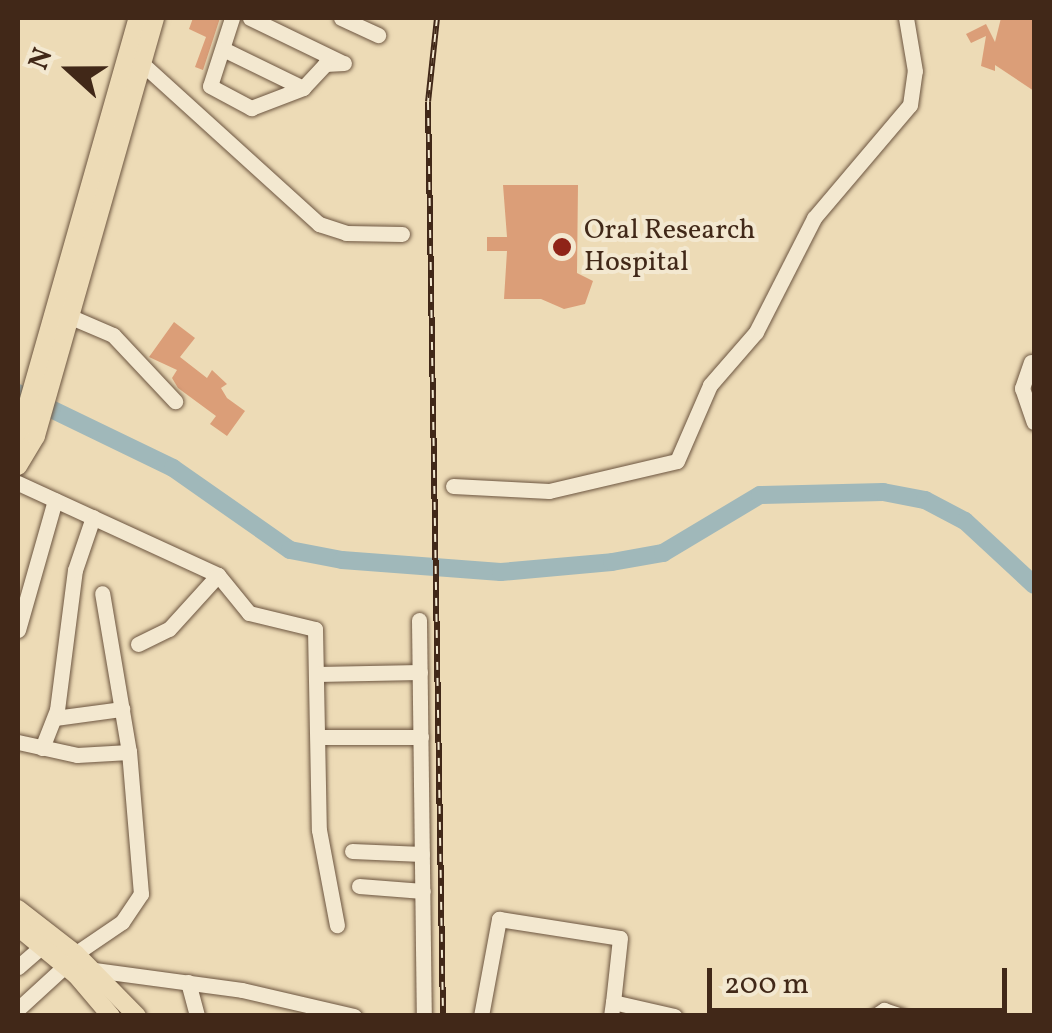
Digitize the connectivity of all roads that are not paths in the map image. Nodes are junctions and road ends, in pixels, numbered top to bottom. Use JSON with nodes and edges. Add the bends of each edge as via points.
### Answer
{"nodes":[{"id":1,"x":138,"y":18,"type":"edge"},
{"id":2,"x":155,"y":18,"type":"edge"},
{"id":3,"x":232,"y":18,"type":"edge"},
{"id":4,"x":250,"y":18,"type":"edge"},
{"id":5,"x":341,"y":18,"type":"edge"},
{"id":6,"x":906,"y":18,"type":"edge"},
{"id":7,"x":378,"y":35,"type":"dead end"},
{"id":8,"x":223,"y":48,"type":"junction"},
{"id":9,"x":135,"y":58,"type":"junction"},
{"id":10,"x":303,"y":88,"type":"junction"},
{"id":11,"x":402,"y":234,"type":"dead end"},
{"id":12,"x":71,"y":317,"type":"junction"},
{"id":13,"x":56,"y":340,"type":"junction"},
{"id":14,"x":1031,"y":362,"type":"dead end"},
{"id":15,"x":175,"y":400,"type":"dead end"},
{"id":16,"x":1034,"y":422,"type":"edge"},
{"id":17,"x":24,"y":436,"type":"edge"},
{"id":18,"x":18,"y":466,"type":"edge"},
{"id":19,"x":18,"y":483,"type":"edge"},
{"id":20,"x":452,"y":486,"type":"dead end"},
{"id":21,"x":55,"y":500,"type":"junction"},
{"id":22,"x":92,"y":517,"type":"junction"},
{"id":23,"x":218,"y":574,"type":"junction"},
{"id":24,"x":23,"y":579,"type":"edge"},
{"id":25,"x":102,"y":593,"type":"dead end"},
{"id":26,"x":419,"y":620,"type":"dead end"},
{"id":27,"x":18,"y":630,"type":"edge"},
{"id":28,"x":138,"y":644,"type":"dead end"},
{"id":29,"x":420,"y":672,"type":"junction"},
{"id":30,"x":317,"y":674,"type":"junction"},
{"id":31,"x":122,"y":709,"type":"junction"},
{"id":32,"x":56,"y":718,"type":"junction"},
{"id":33,"x":318,"y":737,"type":"junction"},
{"id":34,"x":421,"y":737,"type":"junction"},
{"id":35,"x":18,"y":742,"type":"edge"},
{"id":36,"x":42,"y":748,"type":"junction"},
{"id":37,"x":130,"y":752,"type":"junction"},
{"id":38,"x":352,"y":851,"type":"dead end"},
{"id":39,"x":422,"y":854,"type":"junction"},
{"id":40,"x":359,"y":886,"type":"dead end"},
{"id":41,"x":423,"y":891,"type":"junction"},
{"id":42,"x":18,"y":909,"type":"edge"},
{"id":43,"x":337,"y":925,"type":"dead end"},
{"id":44,"x":18,"y":927,"type":"edge"},
{"id":45,"x":42,"y":946,"type":"junction"},
{"id":46,"x":73,"y":965,"type":"junction"},
{"id":47,"x":18,"y":967,"type":"edge"},
{"id":48,"x":188,"y":982,"type":"junction"},
{"id":49,"x":18,"y":1009,"type":"edge"},
{"id":50,"x":612,"y":1009,"type":"edge"},
{"id":51,"x":111,"y":1016,"type":"edge"},
{"id":52,"x":137,"y":1016,"type":"edge"},
{"id":53,"x":197,"y":1016,"type":"edge"},
{"id":54,"x":354,"y":1016,"type":"edge"},
{"id":55,"x":424,"y":1016,"type":"edge"},
{"id":56,"x":482,"y":1016,"type":"edge"},
{"id":57,"x":674,"y":1016,"type":"edge"},
{"id":58,"x":875,"y":1016,"type":"edge"},
{"id":59,"x":901,"y":1016,"type":"edge"}],
"edges":[{"from":1,"to":9,"type":"main road"},
{"from":2,"to":9,"type":"main road"},
{"from":3,"to":8,"type":"street"},
{"from":4,"to":10,"type":"street","via":[[344,63],[325,64]]},
{"from":5,"to":7,"type":"street"},
{"from":6,"to":20,"type":"street","via":[[915,71],[910,105],[814,218],[756,332],[713,378],[677,461],[549,491]]},
{"from":8,"to":10,"type":"street"},
{"from":8,"to":10,"type":"street","via":[[210,86],[251,108]]},
{"from":9,"to":11,"type":"street","via":[[319,224],[346,233]]},
{"from":9,"to":12,"type":"main road"},
{"from":9,"to":13,"type":"main road"},
{"from":12,"to":13,"type":"main road"},
{"from":12,"to":15,"type":"street","via":[[113,335]]},
{"from":13,"to":17,"type":"main road"},
{"from":14,"to":16,"type":"street","via":[[1022,388]]},
{"from":17,"to":18,"type":"main road"},
{"from":19,"to":21,"type":"street"},
{"from":21,"to":22,"type":"street"},
{"from":21,"to":24,"type":"street"},
{"from":22,"to":23,"type":"street"},
{"from":22,"to":32,"type":"street","via":[[75,570]]},
{"from":23,"to":28,"type":"street","via":[[169,629]]},
{"from":23,"to":30,"type":"street","via":[[249,613],[315,629]]},
{"from":24,"to":27,"type":"street"},
{"from":25,"to":31,"type":"street"},
{"from":26,"to":29,"type":"street"},
{"from":29,"to":30,"type":"street"},
{"from":29,"to":34,"type":"street"},
{"from":30,"to":33,"type":"street"},
{"from":31,"to":32,"type":"street"},
{"from":31,"to":37,"type":"street"},
{"from":32,"to":36,"type":"street"},
{"from":33,"to":34,"type":"street"},
{"from":33,"to":43,"type":"street","via":[[319,830]]},
{"from":34,"to":39,"type":"street"},
{"from":35,"to":36,"type":"street"},
{"from":36,"to":37,"type":"street","via":[[86,756]]},
{"from":37,"to":46,"type":"street","via":[[141,894],[122,922]]},
{"from":38,"to":39,"type":"street"},
{"from":39,"to":41,"type":"street"},
{"from":40,"to":41,"type":"street"},
{"from":41,"to":55,"type":"street"},
{"from":42,"to":46,"type":"main road"},
{"from":44,"to":45,"type":"main road"},
{"from":45,"to":46,"type":"main road"},
{"from":45,"to":47,"type":"street"},
{"from":46,"to":48,"type":"street"},
{"from":46,"to":49,"type":"street"},
{"from":46,"to":51,"type":"main road"},
{"from":46,"to":52,"type":"main road"},
{"from":48,"to":53,"type":"street"},
{"from":48,"to":54,"type":"street"},
{"from":50,"to":56,"type":"street","via":[[620,938],[499,919]]},
{"from":50,"to":57,"type":"street"},
{"from":58,"to":59,"type":"street"}]}
